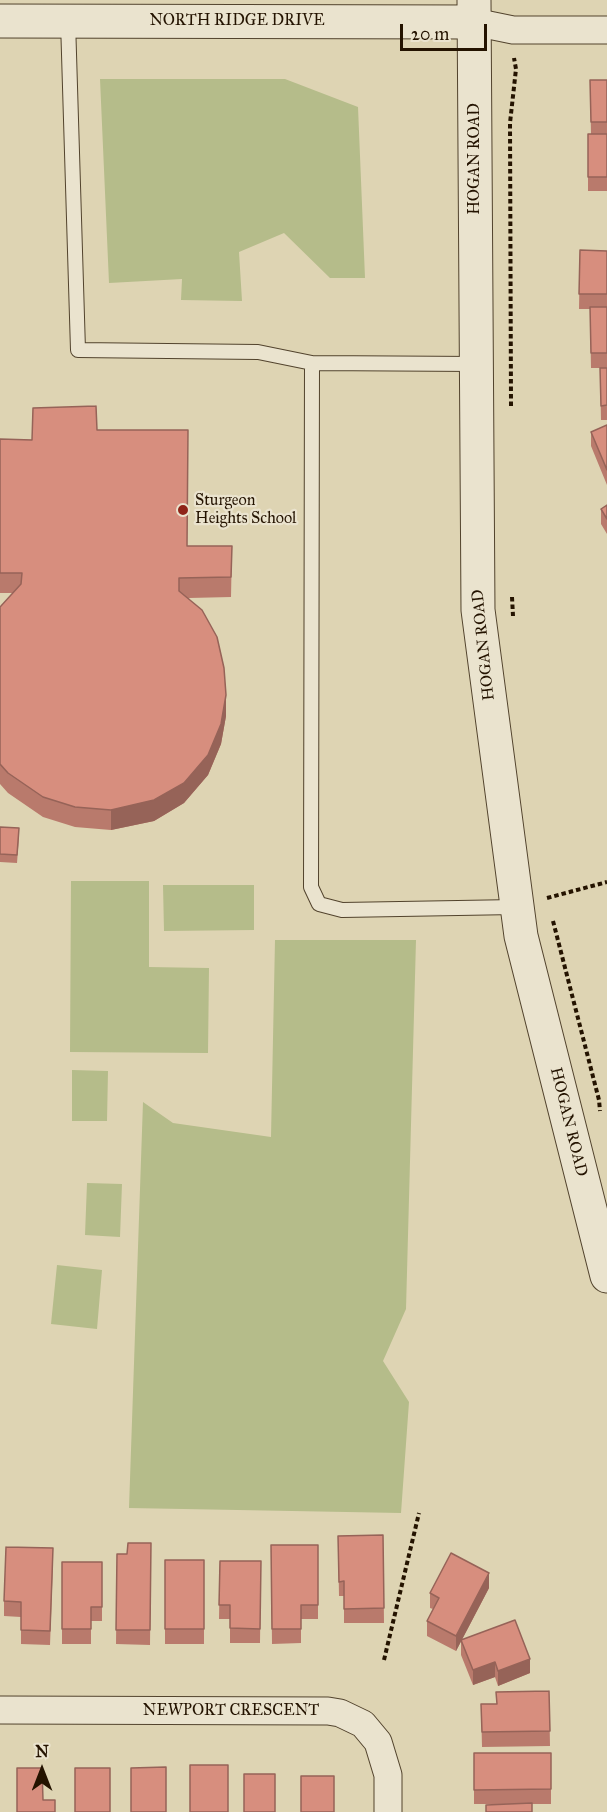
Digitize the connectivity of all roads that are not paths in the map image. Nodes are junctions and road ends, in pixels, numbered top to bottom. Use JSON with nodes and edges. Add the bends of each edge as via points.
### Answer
{"nodes":[{"id":1,"x":474,"y":11,"type":"edge"},
{"id":2,"x":0,"y":21,"type":"edge"},
{"id":3,"x":68,"y":21,"type":"junction"},
{"id":4,"x":607,"y":30,"type":"edge"},
{"id":5,"x":312,"y":363,"type":"junction"},
{"id":6,"x":476,"y":364,"type":"junction"},
{"id":7,"x":527,"y":904,"type":"junction"},
{"id":8,"x":607,"y":1276,"type":"edge"},
{"id":9,"x":0,"y":1710,"type":"edge"},
{"id":10,"x":388,"y":1812,"type":"edge"}],
"edges":[{"from":1,"to":3,"type":"street","name":"NORTH RIDGE DRIVE"},
{"from":1,"to":4,"type":"street","via":[[513,30]]},
{"from":1,"to":6,"type":"street","name":"HOGAN ROAD"},
{"from":2,"to":3,"type":"street","name":"NORTH RIDGE DRIVE"},
{"from":3,"to":5,"type":"lane","via":[[78,350],[258,352]]},
{"from":5,"to":6,"type":"lane"},
{"from":5,"to":7,"type":"lane","via":[[311,887],[319,904],[342,910]]},
{"from":6,"to":7,"type":"street","name":"HOGAN ROAD","via":[[478,610]]},
{"from":7,"to":8,"type":"street","name":"HOGAN ROAD","via":[[521,936]]},
{"from":9,"to":10,"type":"street","name":"NEWPORT CRESCENT","via":[[340,1713],[363,1724],[378,1742],[388,1775]]}]}
